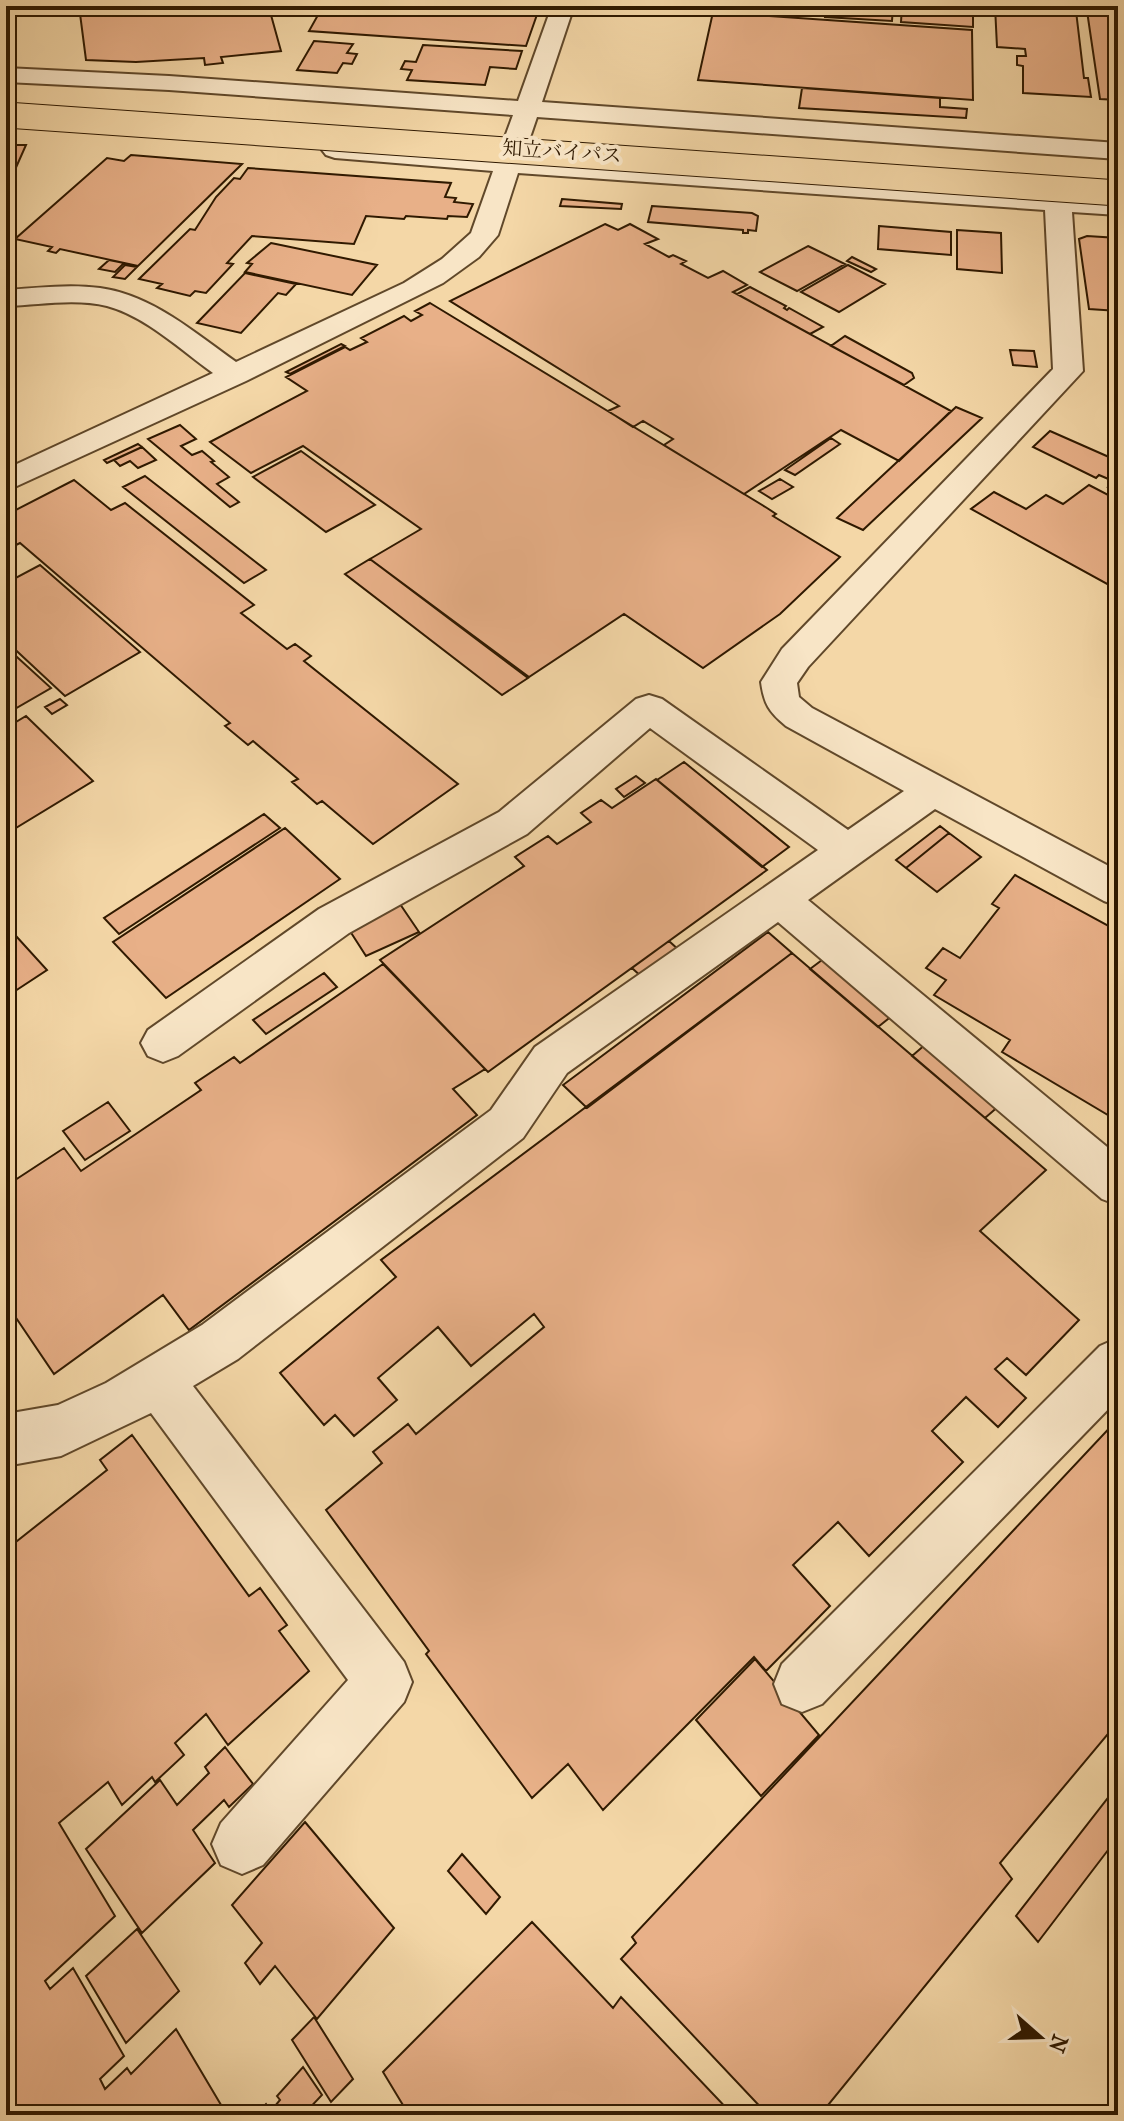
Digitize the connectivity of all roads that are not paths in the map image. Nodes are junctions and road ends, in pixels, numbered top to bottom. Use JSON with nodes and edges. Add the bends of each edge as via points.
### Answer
{"nodes":[{"id":1,"x":563,"y":6,"type":"edge"},
{"id":2,"x":6,"y":75,"type":"edge"},
{"id":3,"x":6,"y":94,"type":"edge"},
{"id":4,"x":528,"y":108,"type":"junction"},
{"id":5,"x":6,"y":115,"type":"edge"},
{"id":6,"x":6,"y":127,"type":"edge"},
{"id":7,"x":1118,"y":151,"type":"edge"},
{"id":8,"x":508,"y":165,"type":"junction"},
{"id":9,"x":1118,"y":172,"type":"edge"},
{"id":10,"x":1118,"y":193,"type":"edge"},
{"id":11,"x":1058,"y":203,"type":"junction"},
{"id":12,"x":1118,"y":207,"type":"edge"},
{"id":13,"x":6,"y":298,"type":"edge"},
{"id":14,"x":235,"y":375,"type":"junction"},
{"id":15,"x":6,"y":481,"type":"edge"},
{"id":16,"x":932,"y":791,"type":"junction"},
{"id":17,"x":848,"y":851,"type":"junction"},
{"id":18,"x":1118,"y":890,"type":"edge"},
{"id":19,"x":779,"y":899,"type":"junction"},
{"id":20,"x":163,"y":1043,"type":"dead end"},
{"id":21,"x":1118,"y":1184,"type":"edge"},
{"id":22,"x":1118,"y":1363,"type":"edge"},
{"id":23,"x":157,"y":1380,"type":"junction"},
{"id":24,"x":6,"y":1440,"type":"edge"},
{"id":25,"x":802,"y":1684,"type":"dead end"},
{"id":26,"x":242,"y":1844,"type":"dead end"}],
"edges":[{"from":1,"to":4,"type":"street"},
{"from":2,"to":4,"type":"street"},
{"from":3,"to":9,"type":"highway","name":"知立バイパス"},
{"from":4,"to":7,"type":"street"},
{"from":4,"to":8,"type":"street"},
{"from":5,"to":10,"type":"highway","name":"知立バイパス","bridge":true},
{"from":6,"to":8,"type":"street"},
{"from":8,"to":11,"type":"street"},
{"from":8,"to":14,"type":"street","via":[[484,235],[471,251],[422,283]]},
{"from":11,"to":12,"type":"street"},
{"from":11,"to":16,"type":"street","via":[[1068,371],[795,658],[779,682],[782,703],[799,717]]},
{"from":13,"to":14,"type":"street","via":[[113,298]]},
{"from":14,"to":15,"type":"street"},
{"from":16,"to":17,"type":"street"},
{"from":16,"to":18,"type":"street"},
{"from":17,"to":19,"type":"street"},
{"from":17,"to":20,"type":"street","via":[[649,708],[513,823],[334,921]]},
{"from":19,"to":21,"type":"street"},
{"from":19,"to":23,"type":"street","via":[[551,1060],[507,1124],[220,1342]]},
{"from":22,"to":25,"type":"street"},
{"from":23,"to":24,"type":"street","via":[[61,1430]]},
{"from":23,"to":26,"type":"street","via":[[384,1682]]}]}
